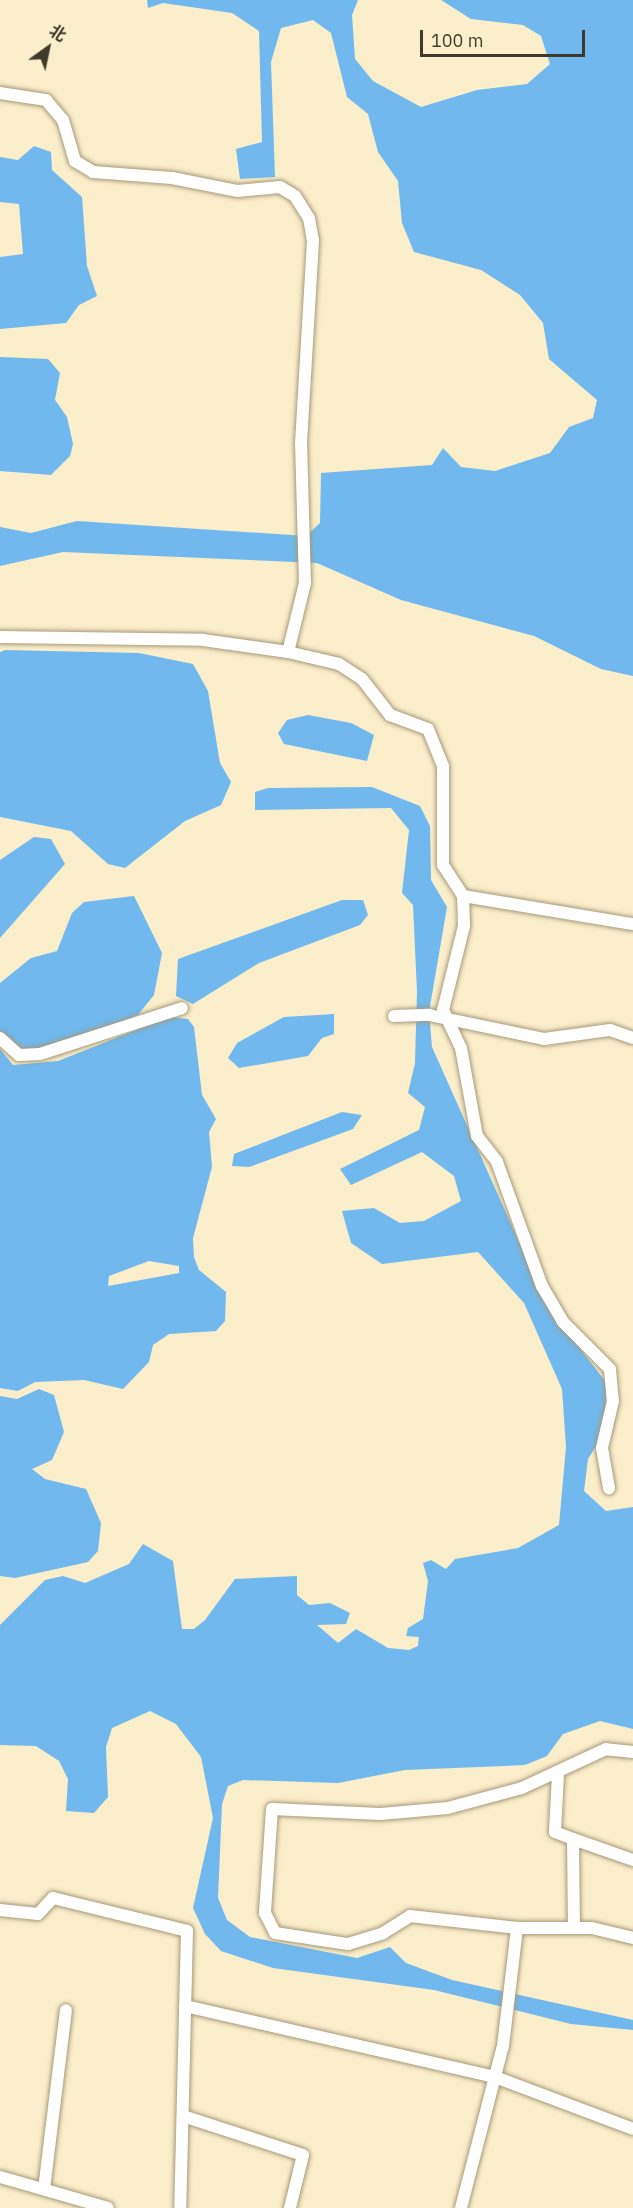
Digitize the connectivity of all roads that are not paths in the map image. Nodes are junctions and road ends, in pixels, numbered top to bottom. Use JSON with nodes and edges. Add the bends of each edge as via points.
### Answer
{"nodes":[{"id":1,"x":0,"y":93,"type":"edge"},
{"id":2,"x":0,"y":637,"type":"edge"},
{"id":3,"x":288,"y":652,"type":"junction"},
{"id":4,"x":463,"y":896,"type":"junction"},
{"id":5,"x":633,"y":924,"type":"edge"},
{"id":6,"x":182,"y":1008,"type":"dead end"},
{"id":7,"x":394,"y":1016,"type":"dead end"},
{"id":8,"x":447,"y":1018,"type":"junction"},
{"id":9,"x":0,"y":1038,"type":"edge"},
{"id":10,"x":633,"y":1038,"type":"edge"},
{"id":11,"x":609,"y":1488,"type":"dead end"},
{"id":12,"x":633,"y":1752,"type":"edge"},
{"id":13,"x":558,"y":1774,"type":"junction"},
{"id":14,"x":573,"y":1839,"type":"junction"},
{"id":15,"x":633,"y":1860,"type":"edge"},
{"id":16,"x":0,"y":1910,"type":"edge"},
{"id":17,"x":517,"y":1928,"type":"junction"},
{"id":18,"x":574,"y":1928,"type":"junction"},
{"id":19,"x":633,"y":1938,"type":"edge"},
{"id":20,"x":185,"y":2006,"type":"junction"},
{"id":21,"x":66,"y":2010,"type":"dead end"},
{"id":22,"x":495,"y":2077,"type":"junction"},
{"id":23,"x":183,"y":2116,"type":"junction"},
{"id":24,"x":633,"y":2128,"type":"edge"},
{"id":25,"x":0,"y":2177,"type":"edge"},
{"id":26,"x":44,"y":2189,"type":"junction"},
{"id":27,"x":108,"y":2208,"type":"edge"},
{"id":28,"x":180,"y":2208,"type":"edge"},
{"id":29,"x":290,"y":2208,"type":"edge"},
{"id":30,"x":461,"y":2208,"type":"edge"}],
"edges":[{"from":1,"to":3,"type":"street","via":[[46,100],[63,120],[75,161],[93,172],[171,178],[237,191],[280,187],[295,196],[309,218],[313,241],[301,442],[305,583]]},
{"from":2,"to":3,"type":"street","via":[[203,640]]},
{"from":3,"to":4,"type":"street","via":[[339,664],[362,679],[390,715],[428,729],[443,766],[443,865]]},
{"from":4,"to":5,"type":"street"},
{"from":4,"to":8,"type":"street","via":[[464,926],[443,1010]]},
{"from":6,"to":9,"type":"street","via":[[40,1054],[19,1055]]},
{"from":7,"to":8,"type":"street"},
{"from":8,"to":10,"type":"street","via":[[544,1039],[610,1030]]},
{"from":8,"to":11,"type":"street","via":[[461,1048],[477,1136],[497,1162],[542,1286],[562,1322],[610,1369],[613,1401],[602,1448]]},
{"from":12,"to":13,"type":"street","via":[[606,1749]]},
{"from":13,"to":14,"type":"street","via":[[555,1832]]},
{"from":13,"to":17,"type":"street","via":[[448,1808],[380,1814],[272,1809],[266,1913],[274,1933],[348,1944],[410,1916]]},
{"from":14,"to":15,"type":"street"},
{"from":14,"to":18,"type":"street"},
{"from":16,"to":20,"type":"street","via":[[38,1914],[53,1898],[187,1931]]},
{"from":17,"to":18,"type":"street"},
{"from":17,"to":22,"type":"street"},
{"from":18,"to":19,"type":"street"},
{"from":20,"to":22,"type":"street"},
{"from":20,"to":23,"type":"street"},
{"from":21,"to":26,"type":"street"},
{"from":22,"to":24,"type":"street"},
{"from":22,"to":30,"type":"street"},
{"from":23,"to":28,"type":"street"},
{"from":23,"to":29,"type":"street","via":[[303,2155]]},
{"from":25,"to":26,"type":"street"},
{"from":26,"to":27,"type":"street"}]}
